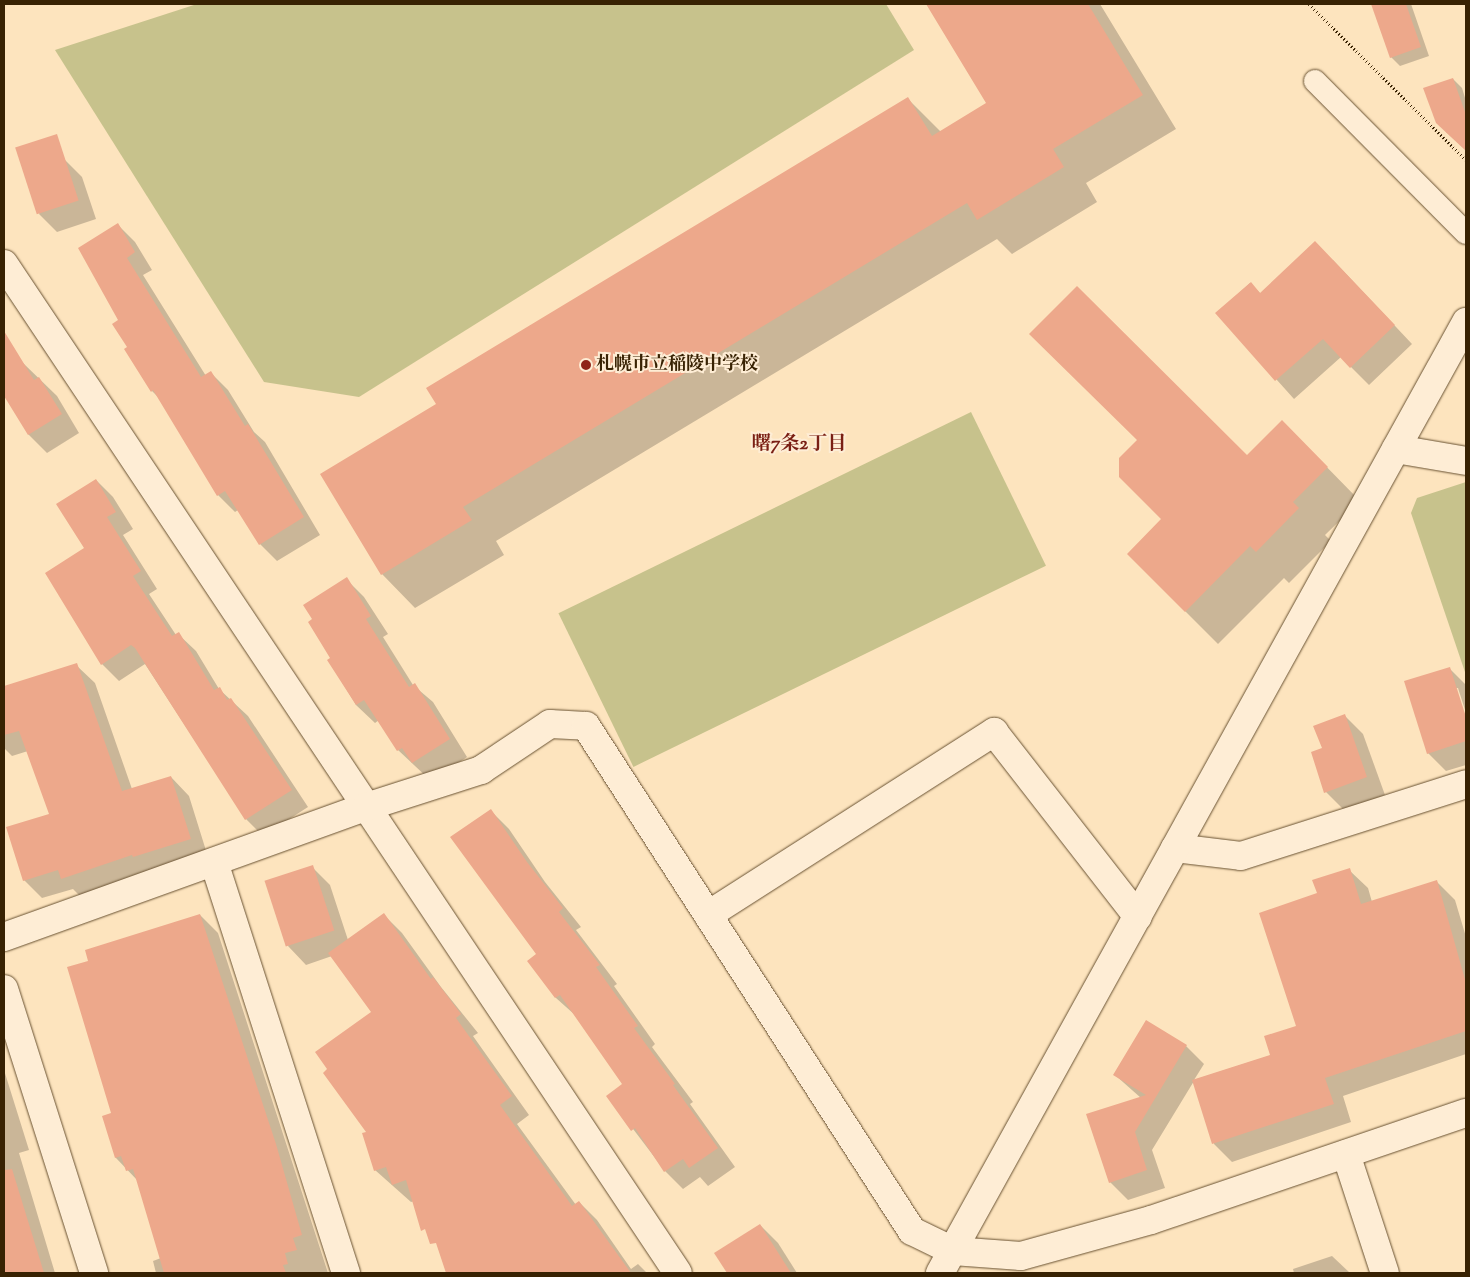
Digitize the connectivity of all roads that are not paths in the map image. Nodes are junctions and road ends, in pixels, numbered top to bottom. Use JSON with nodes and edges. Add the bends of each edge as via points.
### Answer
{"nodes":[{"id":1,"x":1315,"y":81,"type":"dead end"},
{"id":2,"x":1466,"y":234,"type":"edge"},
{"id":3,"x":4,"y":264,"type":"edge"},
{"id":4,"x":1466,"y":322,"type":"edge"},
{"id":5,"x":1396,"y":449,"type":"junction"},
{"id":6,"x":1466,"y":461,"type":"edge"},
{"id":7,"x":1466,"y":784,"type":"edge"},
{"id":8,"x":366,"y":807,"type":"junction"},
{"id":9,"x":1175,"y":848,"type":"junction"},
{"id":10,"x":214,"y":862,"type":"junction"},
{"id":11,"x":708,"y":915,"type":"junction"},
{"id":12,"x":1138,"y":917,"type":"junction"},
{"id":13,"x":4,"y":937,"type":"edge"},
{"id":14,"x":4,"y":989,"type":"edge"},
{"id":15,"x":1466,"y":1112,"type":"edge"},
{"id":16,"x":1346,"y":1154,"type":"junction"},
{"id":17,"x":946,"y":1262,"type":"edge"},
{"id":18,"x":94,"y":1273,"type":"edge"},
{"id":19,"x":346,"y":1273,"type":"edge"},
{"id":20,"x":678,"y":1273,"type":"edge"},
{"id":21,"x":1386,"y":1273,"type":"edge"}],
"edges":[{"from":1,"to":2,"type":"lane"},
{"from":3,"to":8,"type":"street"},
{"from":4,"to":5,"type":"street"},
{"from":5,"to":6,"type":"street"},
{"from":5,"to":9,"type":"street"},
{"from":7,"to":9,"type":"street","via":[[1241,856]]},
{"from":8,"to":10,"type":"street"},
{"from":8,"to":11,"type":"street","via":[[481,770],[550,724],[586,726]]},
{"from":8,"to":20,"type":"street"},
{"from":9,"to":12,"type":"street"},
{"from":10,"to":13,"type":"street"},
{"from":10,"to":19,"type":"street"},
{"from":11,"to":12,"type":"street","via":[[994,732]]},
{"from":11,"to":17,"type":"street","via":[[912,1231]]},
{"from":12,"to":17,"type":"street"},
{"from":14,"to":18,"type":"street"},
{"from":15,"to":16,"type":"street"},
{"from":16,"to":17,"type":"street","via":[[1151,1220],[1022,1256]]},
{"from":16,"to":21,"type":"street"}]}
